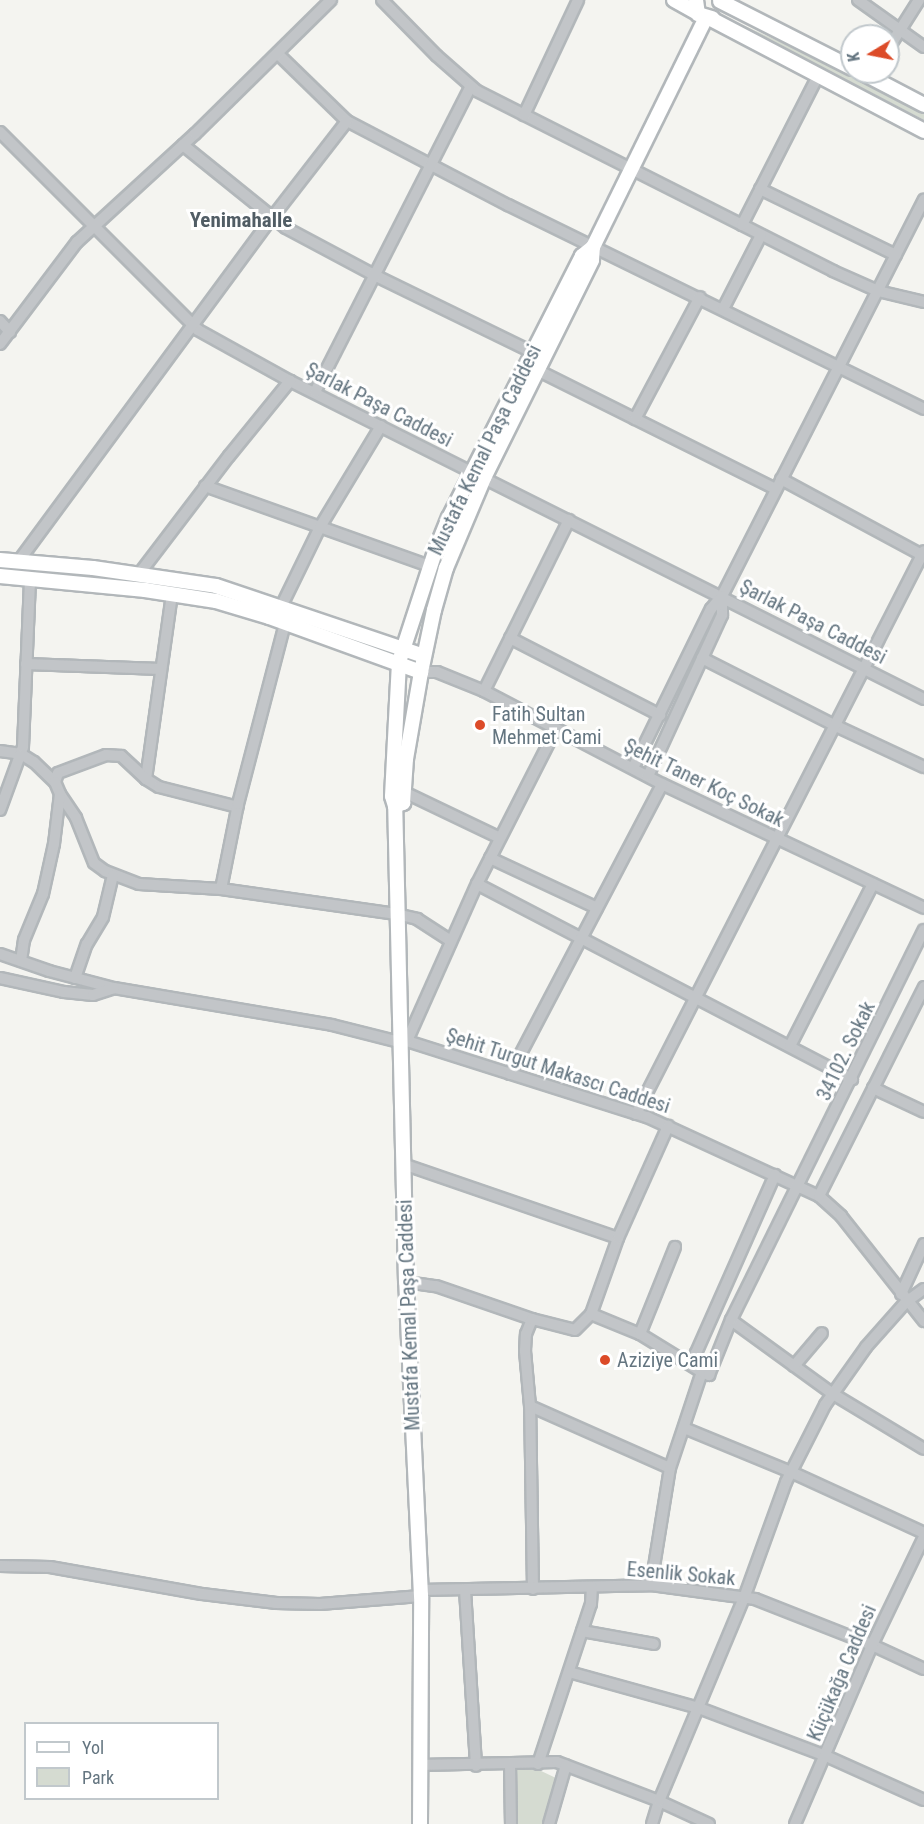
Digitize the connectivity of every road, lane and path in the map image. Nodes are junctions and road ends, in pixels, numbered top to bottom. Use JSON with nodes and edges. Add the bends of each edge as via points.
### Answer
{"nodes":[{"id":1,"x":331,"y":0,"type":"edge"},
{"id":2,"x":382,"y":0,"type":"edge"},
{"id":3,"x":578,"y":0,"type":"edge"},
{"id":4,"x":674,"y":0,"type":"edge"},
{"id":5,"x":720,"y":0,"type":"edge"},
{"id":6,"x":858,"y":0,"type":"edge"},
{"id":7,"x":919,"y":0,"type":"edge"},
{"id":8,"x":702,"y":12,"type":"edge"},
{"id":9,"x":892,"y":24,"type":"edge"},
{"id":10,"x":900,"y":30,"type":"joint"},
{"id":11,"x":924,"y":47,"type":"edge"},
{"id":12,"x":278,"y":54,"type":"junction"},
{"id":13,"x":840,"y":62,"type":"edge"},
{"id":14,"x":818,"y":76,"type":"junction"},
{"id":15,"x":886,"y":84,"type":"edge"},
{"id":16,"x":471,"y":86,"type":"junction"},
{"id":17,"x":924,"y":105,"type":"edge"},
{"id":18,"x":524,"y":115,"type":"junction"},
{"id":19,"x":347,"y":121,"type":"junction"},
{"id":20,"x":924,"y":131,"type":"edge"},
{"id":21,"x":0,"y":132,"type":"edge"},
{"id":22,"x":183,"y":145,"type":"junction"},
{"id":23,"x":430,"y":164,"type":"junction"},
{"id":24,"x":633,"y":170,"type":"junction"},
{"id":25,"x":760,"y":189,"type":"junction"},
{"id":26,"x":924,"y":199,"type":"edge"},
{"id":27,"x":271,"y":219,"type":"junction"},
{"id":28,"x":741,"y":225,"type":"junction"},
{"id":29,"x":95,"y":227,"type":"junction"},
{"id":30,"x":761,"y":235,"type":"junction"},
{"id":31,"x":593,"y":247,"type":"junction"},
{"id":32,"x":896,"y":255,"type":"junction"},
{"id":33,"x":374,"y":275,"type":"junction"},
{"id":34,"x":878,"y":291,"type":"junction"},
{"id":35,"x":700,"y":297,"type":"junction"},
{"id":36,"x":924,"y":302,"type":"edge"},
{"id":37,"x":723,"y":309,"type":"junction"},
{"id":38,"x":0,"y":321,"type":"edge"},
{"id":39,"x":193,"y":326,"type":"junction"},
{"id":40,"x":9,"y":332,"type":"junction"},
{"id":41,"x":0,"y":344,"type":"edge"},
{"id":42,"x":532,"y":352,"type":"junction"},
{"id":43,"x":838,"y":366,"type":"junction"},
{"id":44,"x":537,"y":370,"type":"junction"},
{"id":45,"x":290,"y":381,"type":"junction"},
{"id":46,"x":315,"y":392,"type":"junction"},
{"id":47,"x":924,"y":409,"type":"edge"},
{"id":48,"x":635,"y":419,"type":"junction"},
{"id":49,"x":381,"y":426,"type":"junction"},
{"id":50,"x":478,"y":475,"type":"junction"},
{"id":51,"x":778,"y":484,"type":"junction"},
{"id":52,"x":206,"y":486,"type":"junction"},
{"id":53,"x":569,"y":520,"type":"junction"},
{"id":54,"x":320,"y":527,"type":"junction"},
{"id":55,"x":923,"y":554,"type":"edge"},
{"id":56,"x":0,"y":561,"type":"edge"},
{"id":57,"x":18,"y":562,"type":"junction"},
{"id":58,"x":430,"y":566,"type":"junction"},
{"id":59,"x":139,"y":574,"type":"junction"},
{"id":60,"x":0,"y":576,"type":"edge"},
{"id":61,"x":30,"y":578,"type":"junction"},
{"id":62,"x":172,"y":594,"type":"junction"},
{"id":63,"x":722,"y":596,"type":"junction"},
{"id":64,"x":281,"y":607,"type":"junction"},
{"id":65,"x":285,"y":623,"type":"junction"},
{"id":66,"x":510,"y":638,"type":"junction"},
{"id":67,"x":401,"y":655,"type":"junction"},
{"id":68,"x":424,"y":656,"type":"junction"},
{"id":69,"x":702,"y":658,"type":"junction"},
{"id":70,"x":26,"y":664,"type":"junction"},
{"id":71,"x":863,"y":668,"type":"junction"},
{"id":72,"x":161,"y":669,"type":"junction"},
{"id":73,"x":421,"y":672,"type":"junction"},
{"id":74,"x":437,"y":672,"type":"junction"},
{"id":75,"x":484,"y":691,"type":"junction"},
{"id":76,"x":924,"y":699,"type":"edge"},
{"id":77,"x":660,"y":715,"type":"junction"},
{"id":78,"x":836,"y":726,"type":"junction"},
{"id":79,"x":556,"y":729,"type":"junction"},
{"id":80,"x":0,"y":751,"type":"edge"},
{"id":81,"x":21,"y":754,"type":"junction"},
{"id":82,"x":924,"y":767,"type":"edge"},
{"id":83,"x":633,"y":768,"type":"junction"},
{"id":84,"x":648,"y":776,"type":"junction"},
{"id":85,"x":146,"y":779,"type":"junction"},
{"id":86,"x":55,"y":782,"type":"junction"},
{"id":87,"x":662,"y":784,"type":"junction"},
{"id":88,"x":404,"y":792,"type":"junction"},
{"id":89,"x":60,"y":794,"type":"junction"},
{"id":90,"x":395,"y":806,"type":"junction"},
{"id":91,"x":238,"y":807,"type":"junction"},
{"id":92,"x":0,"y":810,"type":"edge"},
{"id":93,"x":500,"y":838,"type":"junction"},
{"id":94,"x":777,"y":838,"type":"junction"},
{"id":95,"x":490,"y":858,"type":"junction"},
{"id":96,"x":113,"y":875,"type":"junction"},
{"id":97,"x":477,"y":884,"type":"junction"},
{"id":98,"x":873,"y":884,"type":"junction"},
{"id":99,"x":221,"y":889,"type":"junction"},
{"id":100,"x":597,"y":908,"type":"junction"},
{"id":101,"x":924,"y":908,"type":"edge"},
{"id":102,"x":396,"y":914,"type":"junction"},
{"id":103,"x":924,"y":930,"type":"edge"},
{"id":104,"x":582,"y":938,"type":"junction"},
{"id":105,"x":451,"y":941,"type":"junction"},
{"id":106,"x":0,"y":954,"type":"edge"},
{"id":107,"x":21,"y":961,"type":"junction"},
{"id":108,"x":0,"y":978,"type":"edge"},
{"id":109,"x":75,"y":978,"type":"junction"},
{"id":110,"x":924,"y":987,"type":"edge"},
{"id":111,"x":114,"y":988,"type":"junction"},
{"id":112,"x":694,"y":998,"type":"junction"},
{"id":113,"x":403,"y":1042,"type":"junction"},
{"id":114,"x":790,"y":1046,"type":"junction"},
{"id":115,"x":510,"y":1074,"type":"junction"},
{"id":116,"x":852,"y":1079,"type":"junction"},
{"id":117,"x":873,"y":1088,"type":"junction"},
{"id":118,"x":924,"y":1113,"type":"edge"},
{"id":119,"x":636,"y":1114,"type":"junction"},
{"id":120,"x":668,"y":1126,"type":"junction"},
{"id":121,"x":403,"y":1164,"type":"junction"},
{"id":122,"x":776,"y":1175,"type":"junction"},
{"id":123,"x":799,"y":1186,"type":"junction"},
{"id":124,"x":819,"y":1196,"type":"junction"},
{"id":125,"x":618,"y":1238,"type":"junction"},
{"id":126,"x":924,"y":1244,"type":"edge"},
{"id":127,"x":675,"y":1246,"type":"dead end"},
{"id":128,"x":406,"y":1282,"type":"junction"},
{"id":129,"x":924,"y":1289,"type":"edge"},
{"id":130,"x":904,"y":1298,"type":"junction"},
{"id":131,"x":591,"y":1314,"type":"junction"},
{"id":132,"x":532,"y":1319,"type":"junction"},
{"id":133,"x":731,"y":1320,"type":"junction"},
{"id":134,"x":924,"y":1321,"type":"edge"},
{"id":135,"x":822,"y":1332,"type":"dead end"},
{"id":136,"x":640,"y":1334,"type":"junction"},
{"id":137,"x":794,"y":1366,"type":"junction"},
{"id":138,"x":702,"y":1372,"type":"junction"},
{"id":139,"x":833,"y":1394,"type":"junction"},
{"id":140,"x":530,"y":1406,"type":"junction"},
{"id":141,"x":684,"y":1428,"type":"junction"},
{"id":142,"x":924,"y":1449,"type":"edge"},
{"id":143,"x":670,"y":1468,"type":"junction"},
{"id":144,"x":791,"y":1473,"type":"junction"},
{"id":145,"x":924,"y":1535,"type":"edge"},
{"id":146,"x":0,"y":1566,"type":"edge"},
{"id":147,"x":651,"y":1585,"type":"junction"},
{"id":148,"x":592,"y":1587,"type":"junction"},
{"id":149,"x":533,"y":1589,"type":"junction"},
{"id":150,"x":465,"y":1590,"type":"junction"},
{"id":151,"x":421,"y":1593,"type":"junction"},
{"id":152,"x":744,"y":1598,"type":"junction"},
{"id":153,"x":582,"y":1631,"type":"junction"},
{"id":154,"x":654,"y":1644,"type":"dead end"},
{"id":155,"x":872,"y":1645,"type":"junction"},
{"id":156,"x":924,"y":1669,"type":"edge"},
{"id":157,"x":569,"y":1672,"type":"junction"},
{"id":158,"x":699,"y":1708,"type":"junction"},
{"id":159,"x":826,"y":1756,"type":"junction"},
{"id":160,"x":510,"y":1763,"type":"junction"},
{"id":161,"x":538,"y":1764,"type":"junction"},
{"id":162,"x":419,"y":1765,"type":"junction"},
{"id":163,"x":566,"y":1765,"type":"junction"},
{"id":164,"x":476,"y":1766,"type":"junction"},
{"id":165,"x":924,"y":1800,"type":"edge"},
{"id":166,"x":659,"y":1801,"type":"junction"},
{"id":167,"x":420,"y":1824,"type":"edge"},
{"id":168,"x":511,"y":1824,"type":"edge"},
{"id":169,"x":549,"y":1824,"type":"edge"},
{"id":170,"x":652,"y":1824,"type":"edge"},
{"id":171,"x":709,"y":1824,"type":"edge"},
{"id":172,"x":795,"y":1824,"type":"edge"}],
"edges":[{"from":1,"to":12,"type":"street"},
{"from":2,"to":16,"type":"street"},
{"from":3,"to":18,"type":"street"},
{"from":4,"to":8,"type":"main road"},
{"from":5,"to":8,"type":"main road","name":"Mustafa Kemal Paşa Caddesi","via":[[720,10]]},
{"from":5,"to":13,"type":"main road"},
{"from":6,"to":9,"type":"street"},
{"from":7,"to":10,"type":"street"},
{"from":8,"to":14,"type":"main road"},
{"from":8,"to":24,"type":"main road","name":"Mustafa Kemal Paşa Caddesi"},
{"from":10,"to":11,"type":"street"},
{"from":12,"to":19,"type":"street"},
{"from":12,"to":22,"type":"street"},
{"from":14,"to":20,"type":"main road"},
{"from":14,"to":25,"type":"street"},
{"from":15,"to":17,"type":"main road"},
{"from":16,"to":18,"type":"street"},
{"from":16,"to":23,"type":"street"},
{"from":18,"to":24,"type":"street"},
{"from":19,"to":23,"type":"street"},
{"from":19,"to":27,"type":"street"},
{"from":21,"to":29,"type":"street","name":"Şarlak Paşa Caddesi"},
{"from":22,"to":27,"type":"street"},
{"from":22,"to":29,"type":"street"},
{"from":23,"to":31,"type":"street"},
{"from":23,"to":33,"type":"street"},
{"from":24,"to":28,"type":"street"},
{"from":24,"to":31,"type":"main road","name":"Mustafa Kemal Paşa Caddesi"},
{"from":25,"to":28,"type":"street"},
{"from":25,"to":32,"type":"street"},
{"from":26,"to":32,"type":"street"},
{"from":27,"to":33,"type":"street"},
{"from":27,"to":39,"type":"street"},
{"from":28,"to":30,"type":"street"},
{"from":29,"to":39,"type":"street","name":"Şarlak Paşa Caddesi"},
{"from":29,"to":40,"type":"street","via":[[77,242]]},
{"from":30,"to":34,"type":"street"},
{"from":30,"to":37,"type":"street"},
{"from":31,"to":35,"type":"street"},
{"from":31,"to":42,"type":"main road","name":"Mustafa Kemal Paşa Caddesi","via":[[582,256]]},
{"from":31,"to":44,"type":"main road","name":"Mustafa Kemal Paşa Caddesi","via":[[592,260]]},
{"from":32,"to":34,"type":"street"},
{"from":33,"to":42,"type":"street"},
{"from":33,"to":46,"type":"street"},
{"from":34,"to":36,"type":"street"},
{"from":34,"to":43,"type":"street"},
{"from":35,"to":37,"type":"street"},
{"from":35,"to":48,"type":"street"},
{"from":37,"to":43,"type":"street"},
{"from":38,"to":40,"type":"street"},
{"from":39,"to":45,"type":"street","name":"Şarlak Paşa Caddesi"},
{"from":39,"to":57,"type":"street"},
{"from":40,"to":41,"type":"street"},
{"from":42,"to":50,"type":"main road","name":"Mustafa Kemal Paşa Caddesi"},
{"from":43,"to":47,"type":"street"},
{"from":43,"to":51,"type":"street"},
{"from":44,"to":48,"type":"street"},
{"from":44,"to":50,"type":"main road","name":"Mustafa Kemal Paşa Caddesi"},
{"from":45,"to":46,"type":"street","name":"Şarlak Paşa Caddesi"},
{"from":45,"to":52,"type":"street"},
{"from":46,"to":49,"type":"street","name":"Şarlak Paşa Caddesi"},
{"from":48,"to":51,"type":"street"},
{"from":49,"to":50,"type":"street","name":"Şarlak Paşa Caddesi"},
{"from":49,"to":54,"type":"street"},
{"from":50,"to":53,"type":"street","name":"Şarlak Paşa Caddesi"},
{"from":50,"to":58,"type":"main road","name":"Mustafa Kemal Paşa Caddesi","via":[[449,518]]},
{"from":50,"to":68,"type":"main road","name":"Mustafa Kemal Paşa Caddesi","via":[[446,568]]},
{"from":51,"to":55,"type":"street"},
{"from":51,"to":63,"type":"street"},
{"from":52,"to":54,"type":"street"},
{"from":52,"to":59,"type":"street"},
{"from":53,"to":63,"type":"street","name":"Şarlak Paşa Caddesi"},
{"from":53,"to":66,"type":"street"},
{"from":54,"to":58,"type":"street"},
{"from":54,"to":64,"type":"street"},
{"from":55,"to":71,"type":"street"},
{"from":56,"to":57,"type":"main road"},
{"from":57,"to":59,"type":"main road"},
{"from":58,"to":67,"type":"main road","name":"Mustafa Kemal Paşa Caddesi"},
{"from":59,"to":64,"type":"main road","via":[[216,586]]},
{"from":60,"to":61,"type":"main road"},
{"from":61,"to":62,"type":"main road"},
{"from":61,"to":70,"type":"street"},
{"from":62,"to":65,"type":"main road","via":[[216,601]]},
{"from":62,"to":72,"type":"street"},
{"from":63,"to":69,"type":"street","via":[[722,615]]},
{"from":63,"to":71,"type":"street","name":"Şarlak Paşa Caddesi"},
{"from":63,"to":77,"type":"street","via":[[711,609]]},
{"from":64,"to":67,"type":"main road"},
{"from":65,"to":67,"type":"main road"},
{"from":65,"to":91,"type":"street"},
{"from":66,"to":75,"type":"street"},
{"from":66,"to":77,"type":"street"},
{"from":67,"to":68,"type":"main road"},
{"from":67,"to":73,"type":"main road"},
{"from":67,"to":90,"type":"main road","name":"Mustafa Kemal Paşa Caddesi","via":[[392,796]]},
{"from":68,"to":73,"type":"main road","name":"Mustafa Kemal Paşa Caddesi"},
{"from":68,"to":74,"type":"street","name":"Şehit Taner Koç Sokak"},
{"from":69,"to":78,"type":"street"},
{"from":69,"to":84,"type":"street"},
{"from":70,"to":72,"type":"street"},
{"from":70,"to":81,"type":"street"},
{"from":71,"to":76,"type":"street","name":"Şarlak Paşa Caddesi"},
{"from":71,"to":78,"type":"street"},
{"from":72,"to":85,"type":"street"},
{"from":73,"to":74,"type":"street","name":"Şehit Taner Koç Sokak"},
{"from":73,"to":88,"type":"main road","name":"Mustafa Kemal Paşa Caddesi"},
{"from":74,"to":75,"type":"street","name":"Şehit Taner Koç Sokak"},
{"from":75,"to":79,"type":"street","name":"Şehit Taner Koç Sokak"},
{"from":77,"to":83,"type":"street"},
{"from":78,"to":82,"type":"street"},
{"from":78,"to":94,"type":"street"},
{"from":79,"to":83,"type":"street","name":"Şehit Taner Koç Sokak"},
{"from":79,"to":93,"type":"street"},
{"from":80,"to":81,"type":"street"},
{"from":81,"to":86,"type":"street"},
{"from":81,"to":92,"type":"street"},
{"from":83,"to":84,"type":"street","name":"Şehit Taner Koç Sokak"},
{"from":84,"to":87,"type":"street","name":"Şehit Taner Koç Sokak"},
{"from":85,"to":86,"type":"street","via":[[121,756],[106,755],[58,773]]},
{"from":85,"to":91,"type":"street","via":[[159,787]]},
{"from":86,"to":89,"type":"street"},
{"from":87,"to":94,"type":"street","name":"Şehit Taner Koç Sokak"},
{"from":87,"to":100,"type":"street"},
{"from":88,"to":90,"type":"main road","name":"Mustafa Kemal Paşa Caddesi","via":[[403,803]]},
{"from":88,"to":93,"type":"street"},
{"from":89,"to":96,"type":"street","via":[[76,818],[94,862]]},
{"from":89,"to":107,"type":"street","via":[[43,894],[24,940]]},
{"from":90,"to":102,"type":"main road","name":"Mustafa Kemal Paşa Caddesi"},
{"from":91,"to":99,"type":"street"},
{"from":93,"to":95,"type":"street"},
{"from":94,"to":98,"type":"street","name":"Şehit Taner Koç Sokak"},
{"from":94,"to":112,"type":"street"},
{"from":95,"to":97,"type":"street"},
{"from":95,"to":100,"type":"street"},
{"from":96,"to":99,"type":"street","via":[[140,884]]},
{"from":96,"to":109,"type":"street","via":[[103,917],[87,944]]},
{"from":97,"to":104,"type":"street"},
{"from":97,"to":105,"type":"street"},
{"from":98,"to":101,"type":"street","name":"Şehit Taner Koç Sokak"},
{"from":98,"to":114,"type":"street"},
{"from":99,"to":102,"type":"street"},
{"from":100,"to":104,"type":"street"},
{"from":102,"to":105,"type":"street","via":[[417,919]]},
{"from":102,"to":113,"type":"main road","name":"Mustafa Kemal Paşa Caddesi"},
{"from":103,"to":116,"type":"street","name":"34102. Sokak"},
{"from":104,"to":112,"type":"street"},
{"from":104,"to":115,"type":"street"},
{"from":105,"to":113,"type":"street"},
{"from":106,"to":107,"type":"street","name":"Şehit Turgut Makascı Caddesi"},
{"from":107,"to":109,"type":"street","name":"Şehit Turgut Makascı Caddesi"},
{"from":108,"to":111,"type":"street","name":"Şehit Turgut Makascı Caddesi","via":[[93,995]]},
{"from":109,"to":111,"type":"street","name":"Şehit Turgut Makascı Caddesi"},
{"from":110,"to":117,"type":"street","name":"34102. Sokak"},
{"from":111,"to":113,"type":"street","name":"Şehit Turgut Makascı Caddesi","via":[[332,1024]]},
{"from":112,"to":114,"type":"street"},
{"from":112,"to":119,"type":"street"},
{"from":113,"to":115,"type":"street","name":"Şehit Turgut Makascı Caddesi"},
{"from":113,"to":121,"type":"main road","name":"Mustafa Kemal Paşa Caddesi"},
{"from":114,"to":116,"type":"street"},
{"from":115,"to":119,"type":"street","name":"Şehit Turgut Makascı Caddesi"},
{"from":116,"to":123,"type":"street","name":"34102. Sokak"},
{"from":117,"to":118,"type":"street"},
{"from":117,"to":124,"type":"street","name":"34102. Sokak"},
{"from":119,"to":120,"type":"street","name":"Şehit Turgut Makascı Caddesi"},
{"from":120,"to":122,"type":"street","name":"Şehit Turgut Makascı Caddesi"},
{"from":120,"to":125,"type":"street"},
{"from":121,"to":125,"type":"street"},
{"from":121,"to":128,"type":"main road","name":"Mustafa Kemal Paşa Caddesi"},
{"from":122,"to":123,"type":"street","name":"Şehit Turgut Makascı Caddesi"},
{"from":122,"to":138,"type":"street","via":[[696,1353]]},
{"from":123,"to":124,"type":"street","name":"Şehit Turgut Makascı Caddesi"},
{"from":123,"to":133,"type":"street","name":"34102. Sokak"},
{"from":124,"to":130,"type":"street","name":"Şehit Turgut Makascı Caddesi","via":[[854,1231]]},
{"from":125,"to":131,"type":"street"},
{"from":126,"to":130,"type":"street"},
{"from":127,"to":136,"type":"street"},
{"from":128,"to":132,"type":"street","via":[[436,1286]]},
{"from":128,"to":151,"type":"main road","name":"Mustafa Kemal Paşa Caddesi"},
{"from":129,"to":130,"type":"street"},
{"from":130,"to":134,"type":"street","name":"Şehit Turgut Makascı Caddesi"},
{"from":130,"to":139,"type":"street"},
{"from":131,"to":132,"type":"street","via":[[575,1330]]},
{"from":131,"to":136,"type":"street"},
{"from":132,"to":140,"type":"street","via":[[525,1351]]},
{"from":133,"to":137,"type":"street"},
{"from":133,"to":138,"type":"street","name":"34102. Sokak","via":[[709,1375]]},
{"from":135,"to":137,"type":"street"},
{"from":136,"to":138,"type":"street"},
{"from":137,"to":139,"type":"street"},
{"from":138,"to":141,"type":"street"},
{"from":139,"to":142,"type":"street"},
{"from":139,"to":144,"type":"street"},
{"from":140,"to":143,"type":"street"},
{"from":140,"to":149,"type":"street"},
{"from":141,"to":143,"type":"street"},
{"from":141,"to":144,"type":"street"},
{"from":143,"to":147,"type":"street"},
{"from":144,"to":145,"type":"street"},
{"from":144,"to":152,"type":"street"},
{"from":145,"to":155,"type":"street","name":"Küçükağa Caddesi"},
{"from":146,"to":151,"type":"street","name":"Esenlik Sokak","via":[[50,1567],[276,1604],[320,1604]]},
{"from":147,"to":148,"type":"street","name":"Esenlik Sokak"},
{"from":147,"to":152,"type":"street","name":"Esenlik Sokak"},
{"from":148,"to":149,"type":"street","name":"Esenlik Sokak"},
{"from":148,"to":153,"type":"street"},
{"from":149,"to":150,"type":"street","name":"Esenlik Sokak"},
{"from":150,"to":151,"type":"street","name":"Esenlik Sokak"},
{"from":150,"to":164,"type":"street"},
{"from":151,"to":162,"type":"main road","name":"Mustafa Kemal Paşa Caddesi"},
{"from":152,"to":155,"type":"street","name":"Esenlik Sokak"},
{"from":152,"to":158,"type":"street"},
{"from":153,"to":154,"type":"street"},
{"from":153,"to":157,"type":"street"},
{"from":155,"to":156,"type":"street","name":"Esenlik Sokak"},
{"from":155,"to":159,"type":"street","name":"Küçükağa Caddesi"},
{"from":157,"to":158,"type":"street"},
{"from":157,"to":161,"type":"street"},
{"from":158,"to":159,"type":"street"},
{"from":158,"to":166,"type":"street"},
{"from":159,"to":165,"type":"street"},
{"from":159,"to":172,"type":"street","name":"Küçükağa Caddesi"},
{"from":160,"to":161,"type":"street"},
{"from":160,"to":164,"type":"street"},
{"from":160,"to":168,"type":"street"},
{"from":161,"to":163,"type":"street"},
{"from":162,"to":164,"type":"street"},
{"from":162,"to":167,"type":"main road","name":"Mustafa Kemal Paşa Caddesi"},
{"from":163,"to":166,"type":"street"},
{"from":163,"to":169,"type":"street"},
{"from":166,"to":170,"type":"street"},
{"from":166,"to":171,"type":"street"}]}
